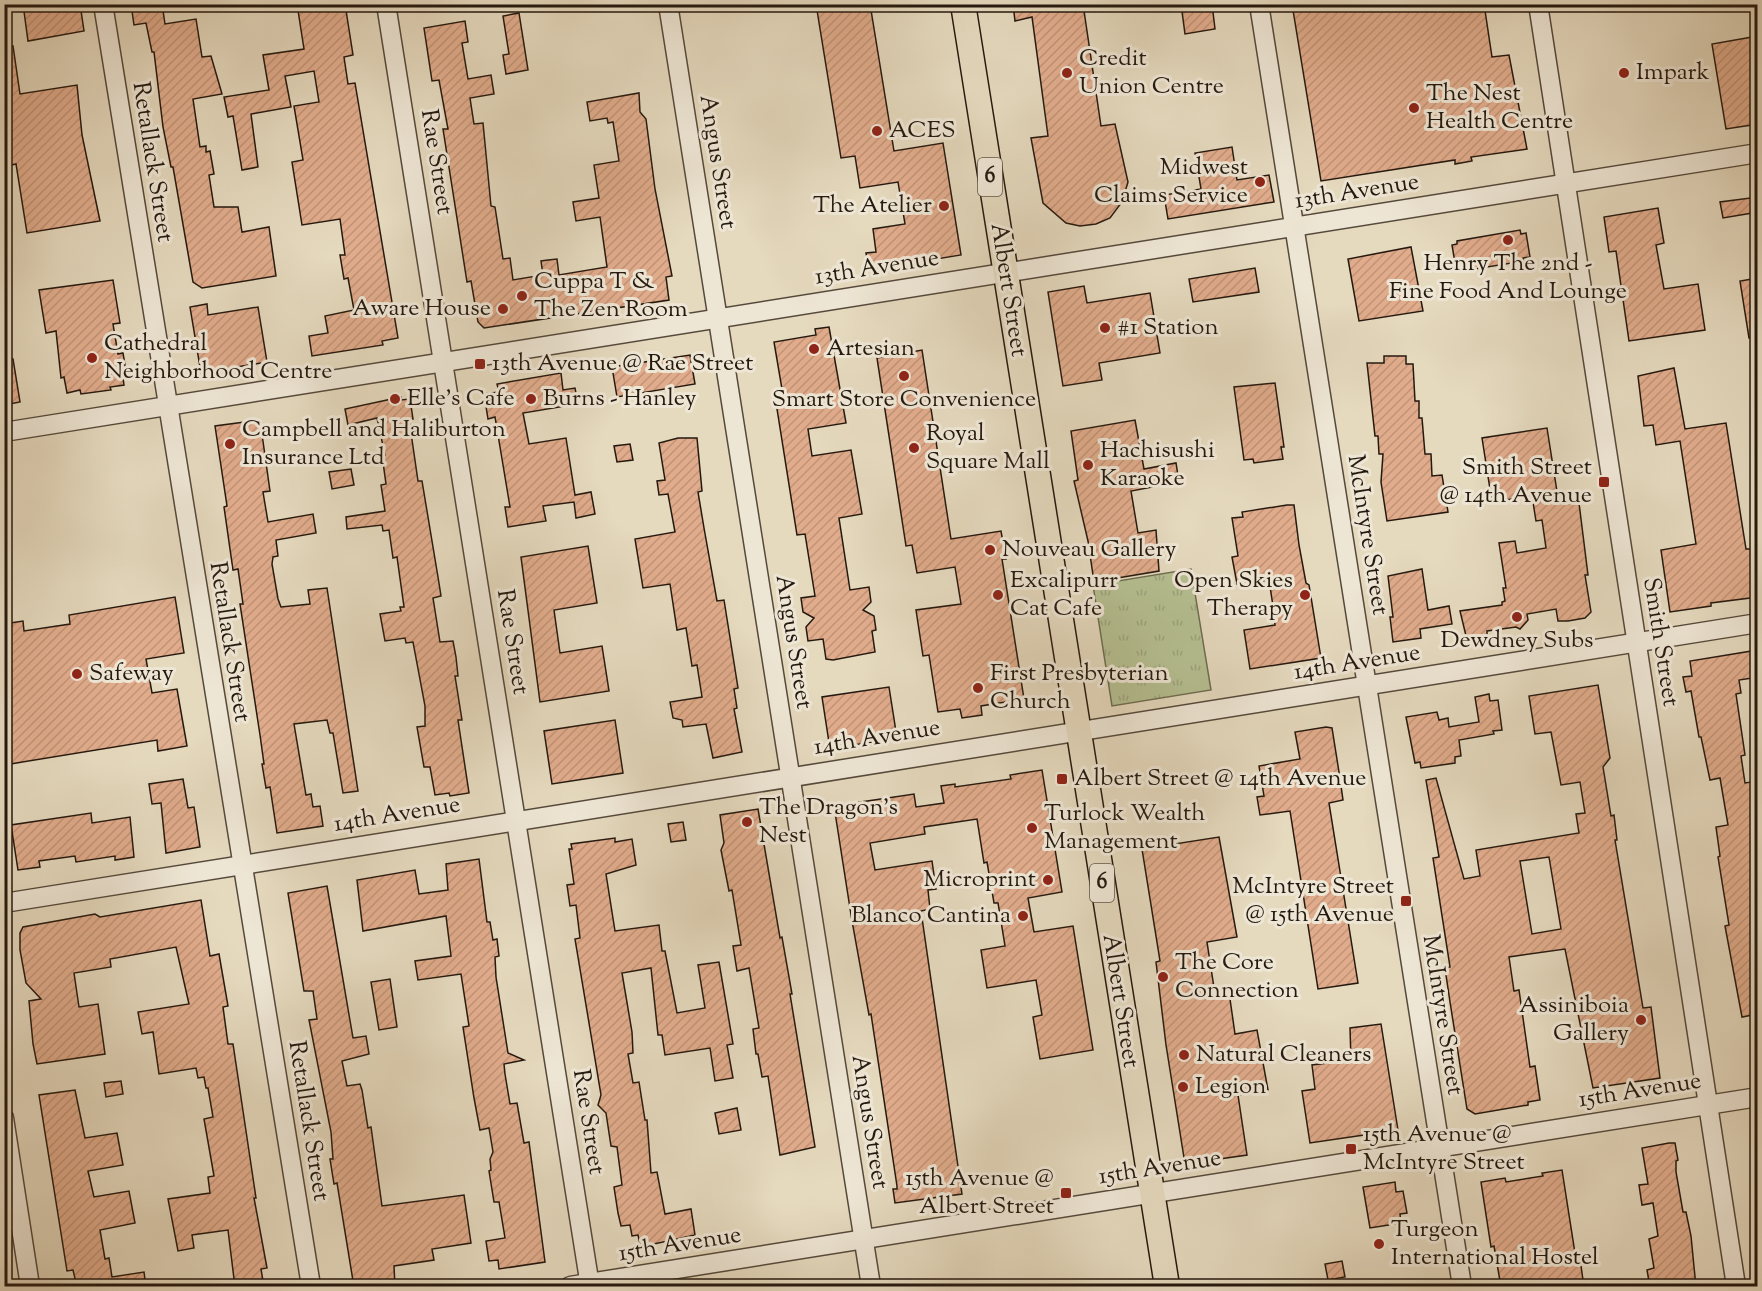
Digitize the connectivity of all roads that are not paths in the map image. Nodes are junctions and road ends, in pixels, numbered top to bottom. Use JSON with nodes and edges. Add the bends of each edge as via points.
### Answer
{"nodes":[{"id":1,"x":103,"y":4,"type":"edge"},
{"id":2,"x":386,"y":4,"type":"edge"},
{"id":3,"x":668,"y":4,"type":"edge"},
{"id":4,"x":963,"y":4,"type":"edge"},
{"id":5,"x":1259,"y":4,"type":"edge"},
{"id":6,"x":1538,"y":4,"type":"edge"},
{"id":7,"x":1758,"y":153,"type":"edge"},
{"id":8,"x":1566,"y":183,"type":"junction"},
{"id":9,"x":1293,"y":226,"type":"junction"},
{"id":10,"x":1005,"y":272,"type":"junction"},
{"id":11,"x":717,"y":318,"type":"junction"},
{"id":12,"x":443,"y":362,"type":"junction"},
{"id":13,"x":166,"y":406,"type":"junction"},
{"id":14,"x":4,"y":432,"type":"edge"},
{"id":15,"x":1758,"y":623,"type":"edge"},
{"id":16,"x":1636,"y":643,"type":"junction"},
{"id":17,"x":1366,"y":686,"type":"junction"},
{"id":18,"x":1079,"y":732,"type":"junction"},
{"id":19,"x":790,"y":776,"type":"junction"},
{"id":20,"x":516,"y":820,"type":"junction"},
{"id":21,"x":242,"y":865,"type":"junction"},
{"id":22,"x":4,"y":903,"type":"edge"},
{"id":23,"x":1758,"y":1097,"type":"edge"},
{"id":24,"x":1707,"y":1105,"type":"junction"},
{"id":25,"x":4,"y":1118,"type":"edge"},
{"id":26,"x":1438,"y":1147,"type":"junction"},
{"id":27,"x":1151,"y":1194,"type":"junction"},
{"id":28,"x":863,"y":1240,"type":"junction"},
{"id":29,"x":589,"y":1285,"type":"edge"},
{"id":30,"x":30,"y":1287,"type":"edge"},
{"id":31,"x":311,"y":1287,"type":"edge"},
{"id":32,"x":570,"y":1287,"type":"edge"},
{"id":33,"x":871,"y":1287,"type":"edge"},
{"id":34,"x":1167,"y":1287,"type":"edge"},
{"id":35,"x":1462,"y":1287,"type":"edge"},
{"id":36,"x":1736,"y":1287,"type":"edge"}],
"edges":[{"from":1,"to":13,"type":"street","name":"Retallack Street"},
{"from":2,"to":12,"type":"street","name":"Rae Street"},
{"from":3,"to":11,"type":"street","name":"Angus Street"},
{"from":4,"to":10,"type":"main road","name":"Albert Street","number":"6"},
{"from":5,"to":9,"type":"street","name":"McIntyre Street"},
{"from":6,"to":8,"type":"street","name":"Smith Street"},
{"from":7,"to":8,"type":"street","name":"13th Avenue"},
{"from":8,"to":9,"type":"street","name":"13th Avenue"},
{"from":8,"to":16,"type":"street","name":"Smith Street"},
{"from":9,"to":10,"type":"street","name":"13th Avenue"},
{"from":9,"to":17,"type":"street","name":"McIntyre Street"},
{"from":10,"to":11,"type":"street","name":"13th Avenue"},
{"from":10,"to":18,"type":"main road","name":"Albert Street","number":"6"},
{"from":11,"to":12,"type":"street","name":"13th Avenue"},
{"from":11,"to":19,"type":"street","name":"Angus Street"},
{"from":12,"to":13,"type":"street","name":"13th Avenue"},
{"from":12,"to":20,"type":"street","name":"Rae Street"},
{"from":13,"to":14,"type":"street","name":"13th Avenue"},
{"from":13,"to":21,"type":"street","name":"Retallack Street"},
{"from":15,"to":16,"type":"street","name":"14th Avenue"},
{"from":16,"to":17,"type":"street","name":"14th Avenue"},
{"from":16,"to":24,"type":"street","name":"Smith Street"},
{"from":17,"to":18,"type":"street","name":"14th Avenue"},
{"from":17,"to":26,"type":"street","name":"McIntyre Street"},
{"from":18,"to":19,"type":"street","name":"14th Avenue"},
{"from":18,"to":27,"type":"main road","name":"Albert Street","number":"6"},
{"from":19,"to":20,"type":"street","name":"14th Avenue"},
{"from":19,"to":28,"type":"street","name":"Angus Street"},
{"from":20,"to":21,"type":"street","name":"14th Avenue"},
{"from":20,"to":29,"type":"street","name":"Rae Street"},
{"from":21,"to":22,"type":"street","name":"14th Avenue"},
{"from":21,"to":31,"type":"street","name":"Retallack Street"},
{"from":23,"to":24,"type":"street","name":"15th Avenue"},
{"from":24,"to":26,"type":"street","name":"15th Avenue"},
{"from":24,"to":36,"type":"street","name":"Smith Street"},
{"from":25,"to":30,"type":"street"},
{"from":26,"to":27,"type":"street","name":"15th Avenue"},
{"from":26,"to":35,"type":"street","name":"McIntyre Street"},
{"from":27,"to":28,"type":"street","name":"15th Avenue"},
{"from":27,"to":34,"type":"main road","name":"Albert Street","number":"6"},
{"from":28,"to":29,"type":"street","name":"15th Avenue"},
{"from":28,"to":33,"type":"street","name":"Angus Street"},
{"from":29,"to":32,"type":"street","name":"15th Avenue"}]}
